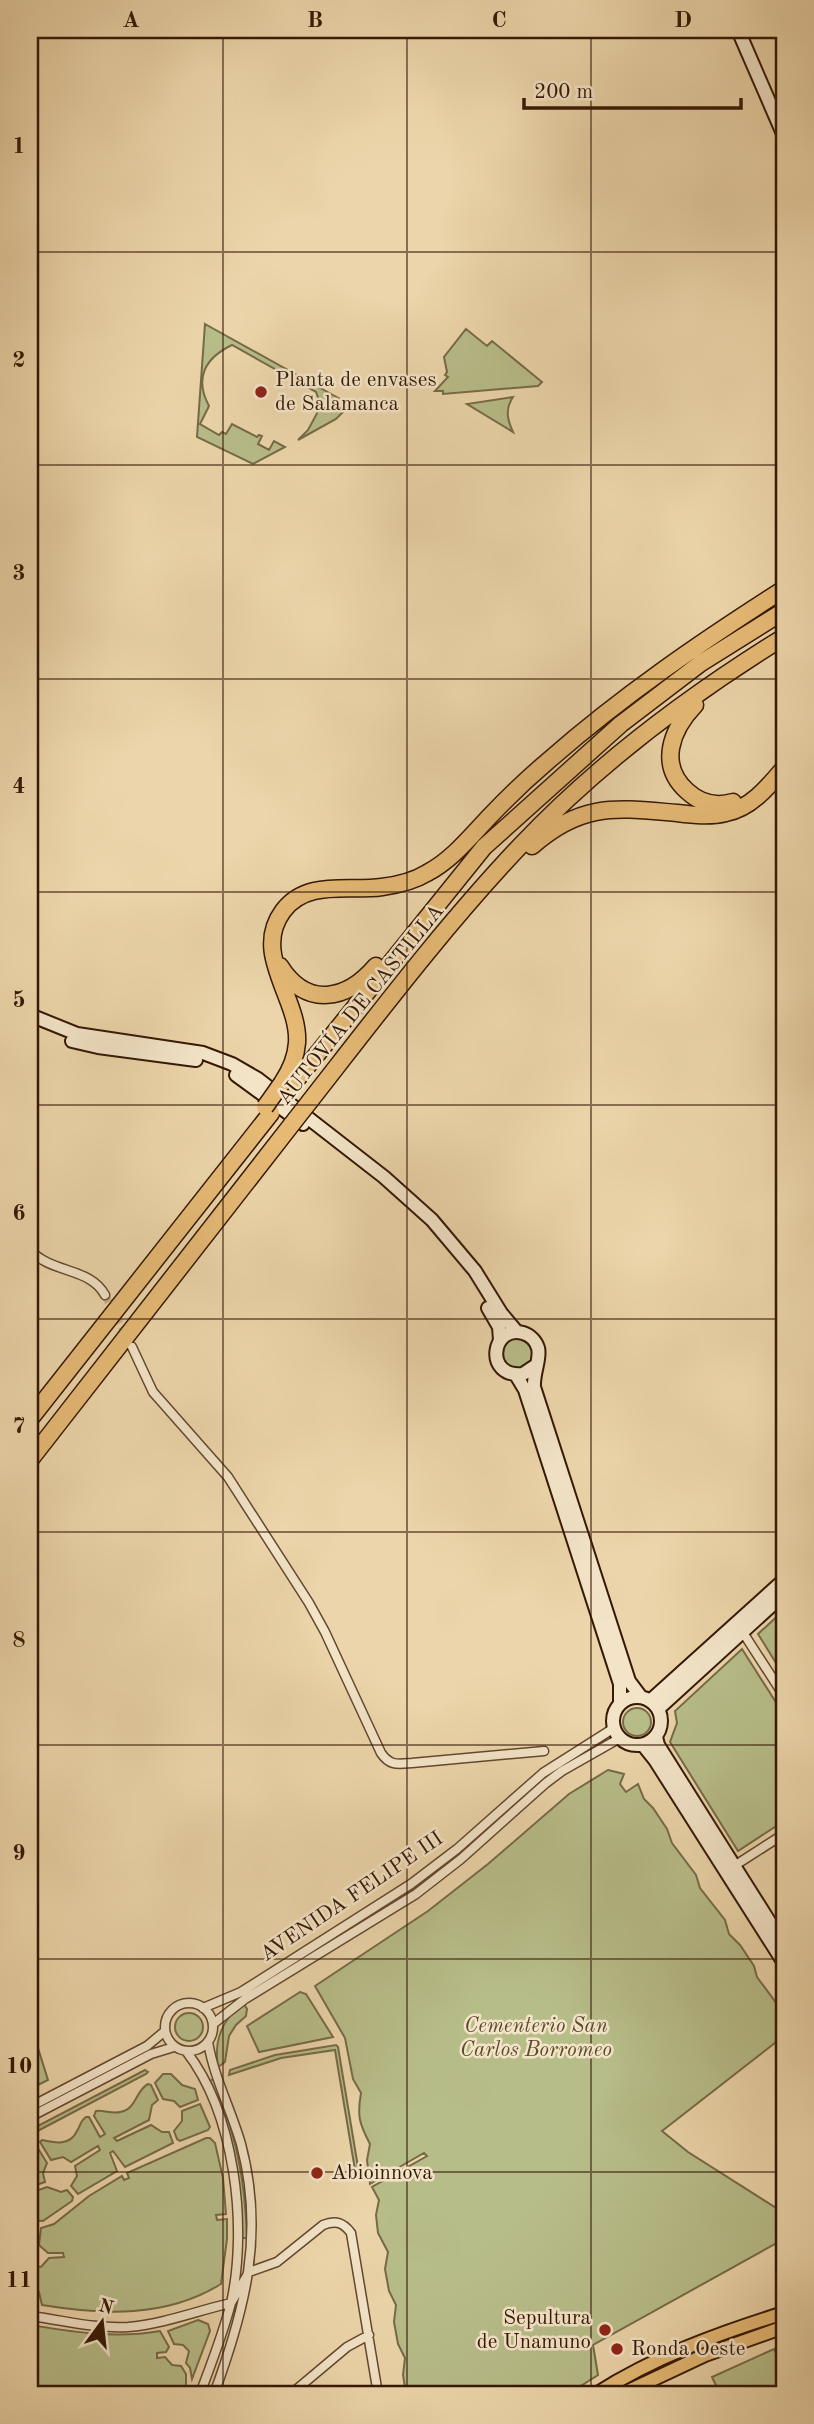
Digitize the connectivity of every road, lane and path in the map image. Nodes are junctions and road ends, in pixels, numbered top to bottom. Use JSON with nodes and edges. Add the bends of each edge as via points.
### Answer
{"nodes":[{"id":1,"x":738,"y":30,"type":"edge"},
{"id":2,"x":784,"y":136,"type":"edge"},
{"id":3,"x":784,"y":589,"type":"edge"},
{"id":4,"x":784,"y":611,"type":"edge"},
{"id":5,"x":784,"y":638,"type":"edge"},
{"id":6,"x":755,"y":655,"type":"junction"},
{"id":7,"x":621,"y":724,"type":"junction"},
{"id":8,"x":784,"y":769,"type":"edge"},
{"id":9,"x":427,"y":953,"type":"junction"},
{"id":10,"x":274,"y":957,"type":"junction"},
{"id":11,"x":30,"y":1015,"type":"edge"},
{"id":12,"x":30,"y":1023,"type":"edge"},
{"id":13,"x":286,"y":1086,"type":"junction"},
{"id":14,"x":30,"y":1250,"type":"edge"},
{"id":15,"x":105,"y":1295,"type":"tunnel mouth"},
{"id":16,"x":517,"y":1332,"type":"junction"},
{"id":17,"x":500,"y":1340,"type":"junction"},
{"id":18,"x":132,"y":1347,"type":"tunnel mouth"},
{"id":19,"x":535,"y":1366,"type":"junction"},
{"id":20,"x":516,"y":1375,"type":"junction"},
{"id":21,"x":30,"y":1419,"type":"edge"},
{"id":22,"x":30,"y":1460,"type":"edge"},
{"id":23,"x":784,"y":1580,"type":"edge"},
{"id":24,"x":784,"y":1594,"type":"edge"},
{"id":25,"x":738,"y":1630,"type":"junction"},
{"id":26,"x":784,"y":1696,"type":"edge"},
{"id":27,"x":650,"y":1702,"type":"junction"},
{"id":28,"x":620,"y":1704,"type":"junction"},
{"id":29,"x":617,"y":1733,"type":"junction"},
{"id":30,"x":656,"y":1737,"type":"junction"},
{"id":31,"x":643,"y":1745,"type":"junction"},
{"id":32,"x":544,"y":1751,"type":"dead end"},
{"id":33,"x":784,"y":1834,"type":"edge"},
{"id":34,"x":730,"y":1868,"type":"junction"},
{"id":35,"x":784,"y":1945,"type":"edge"},
{"id":36,"x":784,"y":1963,"type":"edge"},
{"id":37,"x":203,"y":2008,"type":"junction"},
{"id":38,"x":213,"y":2024,"type":"junction"},
{"id":39,"x":165,"y":2031,"type":"junction"},
{"id":40,"x":208,"y":2042,"type":"junction"},
{"id":41,"x":174,"y":2047,"type":"junction"},
{"id":42,"x":186,"y":2051,"type":"junction"},
{"id":43,"x":30,"y":2106,"type":"edge"},
{"id":44,"x":30,"y":2117,"type":"edge"},
{"id":45,"x":249,"y":2272,"type":"junction"},
{"id":46,"x":230,"y":2303,"type":"junction"},
{"id":47,"x":784,"y":2314,"type":"edge"},
{"id":48,"x":30,"y":2316,"type":"edge"},
{"id":49,"x":784,"y":2327,"type":"edge"},
{"id":50,"x":369,"y":2335,"type":"junction"},
{"id":51,"x":200,"y":2394,"type":"edge"},
{"id":52,"x":214,"y":2394,"type":"edge"},
{"id":53,"x":291,"y":2394,"type":"edge"},
{"id":54,"x":378,"y":2394,"type":"edge"},
{"id":55,"x":596,"y":2394,"type":"edge"},
{"id":56,"x":622,"y":2394,"type":"edge"}],
"edges":[{"from":1,"to":2,"type":"main road"},
{"from":3,"to":10,"type":"highway","via":[[661,670],[580,733],[435,868],[408,881],[316,890],[291,902],[276,923]]},
{"from":4,"to":7,"type":"highway","name":"AUTOVÍA DE CASTILLA","via":[[701,663]]},
{"from":5,"to":6,"type":"highway","name":"AUTOVÍA DE CASTILLA"},
{"from":6,"to":8,"type":"highway","via":[[682,719],[670,749],[672,772],[692,796],[715,805],[752,795]]},
{"from":6,"to":9,"type":"highway","name":"AUTOVÍA DE CASTILLA","via":[[633,742],[570,796]]},
{"from":7,"to":10,"type":"highway","via":[[551,778],[480,846],[354,987],[330,995],[314,994],[292,983]]},
{"from":7,"to":13,"type":"highway","name":"AUTOVÍA DE CASTILLA","via":[[484,847]]},
{"from":8,"to":9,"type":"highway","via":[[756,798],[727,813],[708,816],[609,809],[575,817],[527,850]]},
{"from":9,"to":22,"type":"highway","name":"AUTOVÍA DE CASTILLA","bridge":true},
{"from":10,"to":13,"type":"highway","via":[[292,1009],[297,1041]]},
{"from":11,"to":16,"type":"main road","via":[[77,1034],[203,1053],[258,1079],[432,1220]]},
{"from":12,"to":17,"type":"main road","via":[[73,1041],[201,1061],[238,1077],[369,1175],[427,1226],[494,1317]]},
{"from":13,"to":21,"type":"highway","name":"AUTOVÍA DE CASTILLA"},
{"from":14,"to":15,"type":"street","via":[[48,1265],[91,1279]]},
{"from":16,"to":17,"type":"main road"},
{"from":16,"to":19,"type":"main road","via":[[526,1334],[538,1348]]},
{"from":17,"to":20,"type":"main road","via":[[496,1358],[507,1373]]},
{"from":18,"to":32,"type":"street","via":[[153,1392],[228,1477],[309,1603],[387,1761],[402,1764]]},
{"from":19,"to":20,"type":"main road"},
{"from":19,"to":27,"type":"main road","via":[[534,1387],[629,1681]]},
{"from":20,"to":28,"type":"main road","via":[[525,1390],[620,1684]]},
{"from":23,"to":25,"type":"main road"},
{"from":24,"to":25,"type":"main road"},
{"from":25,"to":26,"type":"street"},
{"from":25,"to":27,"type":"main road"},
{"from":27,"to":28,"type":"main road","via":[[630,1698]]},
{"from":27,"to":30,"type":"main road","via":[[661,1723]]},
{"from":28,"to":29,"type":"main road","via":[[614,1713]]},
{"from":29,"to":31,"type":"main road","via":[[630,1745]]},
{"from":29,"to":37,"type":"street","name":"AVENIDA FELIPE III","via":[[543,1773],[411,1884],[241,1992]]},
{"from":29,"to":38,"type":"street","name":"AVENIDA FELIPE III","via":[[546,1783],[416,1894],[245,1999]]},
{"from":30,"to":31,"type":"main road"},
{"from":30,"to":34,"type":"main road"},
{"from":31,"to":34,"type":"main road"},
{"from":33,"to":34,"type":"street"},
{"from":34,"to":35,"type":"main road"},
{"from":34,"to":36,"type":"main road"},
{"from":37,"to":38,"type":"street"},
{"from":37,"to":39,"type":"street","via":[[180,2005],[168,2015]]},
{"from":38,"to":40,"type":"street"},
{"from":39,"to":41,"type":"street"},
{"from":39,"to":43,"type":"street","via":[[147,2046]]},
{"from":40,"to":42,"type":"street","via":[[198,2050]]},
{"from":40,"to":45,"type":"street","via":[[242,2147],[252,2241]]},
{"from":41,"to":42,"type":"street"},
{"from":41,"to":44,"type":"street","via":[[150,2054]]},
{"from":42,"to":46,"type":"street","via":[[198,2067],[221,2122],[234,2178],[238,2241]]},
{"from":45,"to":46,"type":"street"},
{"from":45,"to":50,"type":"street","via":[[277,2262],[323,2225],[335,2222],[347,2227]]},
{"from":45,"to":52,"type":"street","via":[[237,2332]]},
{"from":46,"to":48,"type":"street","via":[[127,2327]]},
{"from":46,"to":51,"type":"street"},
{"from":47,"to":55,"type":"main road","via":[[680,2350]]},
{"from":49,"to":56,"type":"main road","via":[[705,2355]]},
{"from":50,"to":53,"type":"street","via":[[347,2347]]},
{"from":50,"to":54,"type":"street"}]}
